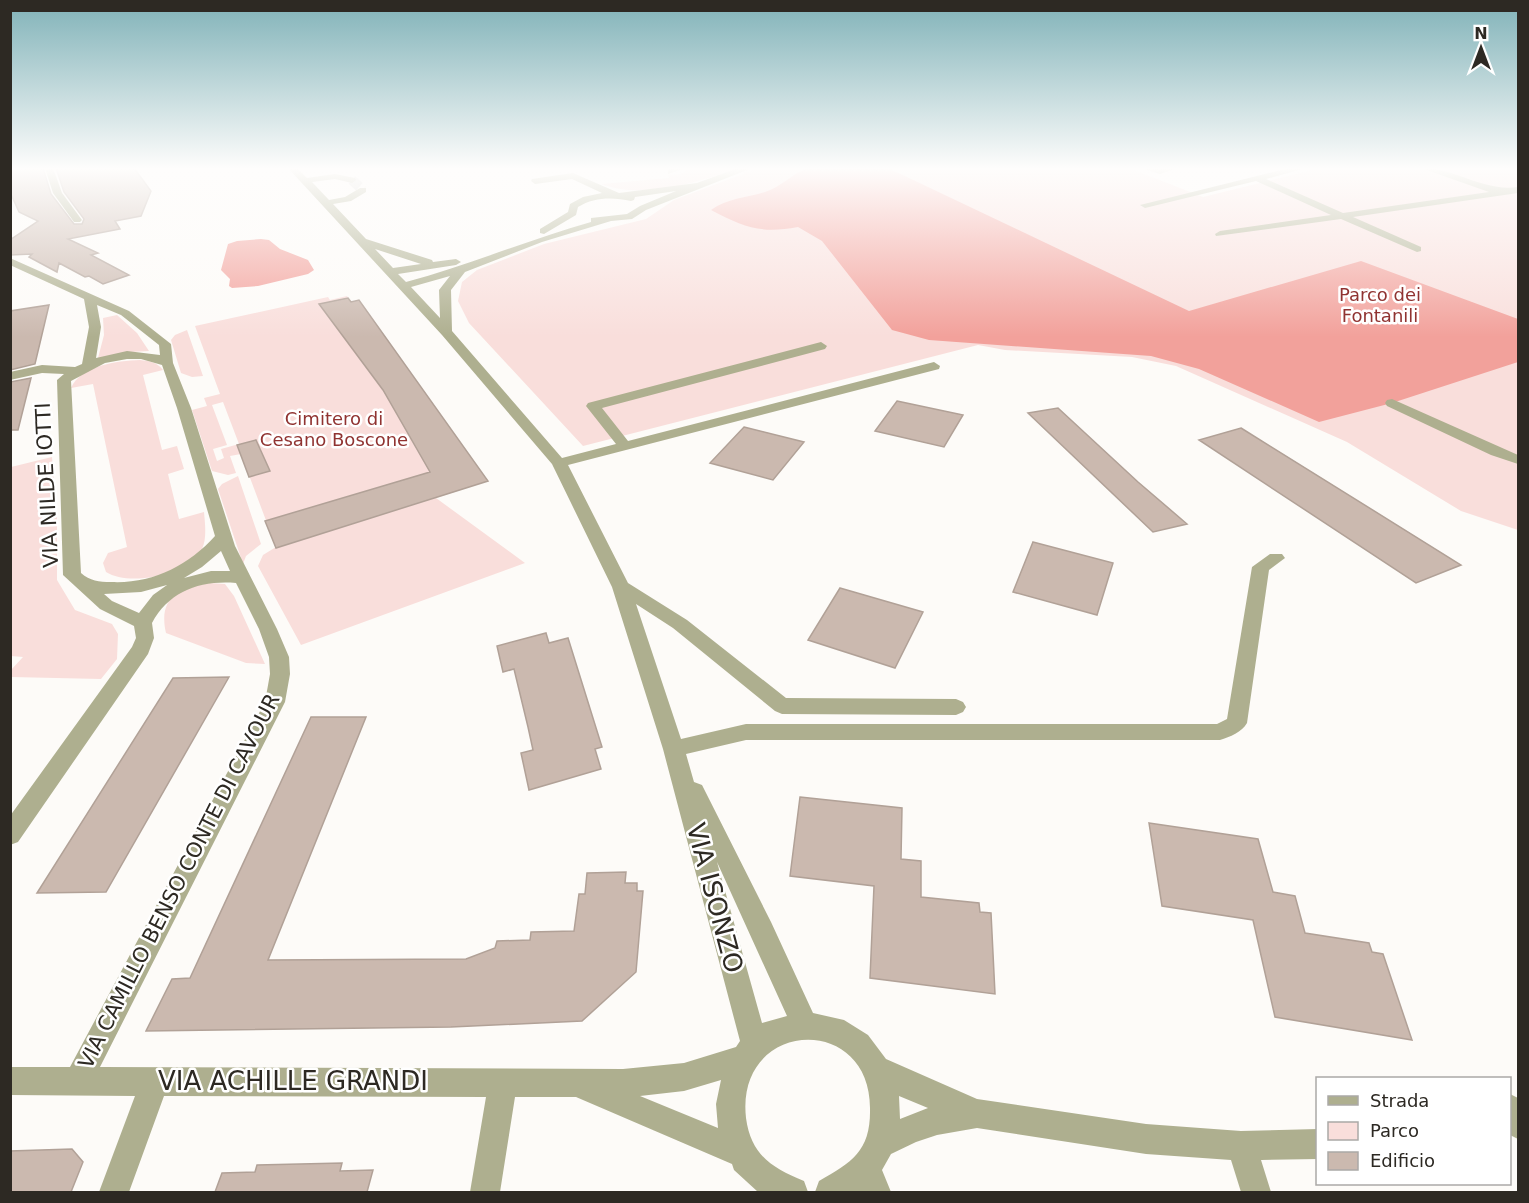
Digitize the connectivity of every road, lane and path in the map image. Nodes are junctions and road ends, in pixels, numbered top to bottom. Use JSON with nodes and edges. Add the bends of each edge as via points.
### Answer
{"nodes":[{"id":1,"x":345,"y":224,"type":"edge"},
{"id":2,"x":542,"y":224,"type":"edge"},
{"id":3,"x":592,"y":224,"type":"edge"},
{"id":4,"x":1287,"y":224,"type":"edge"},
{"id":5,"x":1360,"y":224,"type":"edge"},
{"id":6,"x":1220,"y":234,"type":"dead end"},
{"id":7,"x":361,"y":241,"type":"junction"},
{"id":8,"x":1417,"y":249,"type":"dead end"},
{"id":9,"x":10,"y":261,"type":"edge"},
{"id":10,"x":457,"y":266,"type":"junction"},
{"id":11,"x":390,"y":272,"type":"junction"},
{"id":12,"x":403,"y":286,"type":"junction"},
{"id":13,"x":90,"y":298,"type":"junction"},
{"id":14,"x":446,"y":332,"type":"junction"},
{"id":15,"x":821,"y":346,"type":"dead end"},
{"id":16,"x":167,"y":363,"type":"junction"},
{"id":17,"x":934,"y":366,"type":"dead end"},
{"id":18,"x":82,"y":368,"type":"junction"},
{"id":19,"x":10,"y":376,"type":"edge"},
{"id":20,"x":1392,"y":403,"type":"dead end"},
{"id":21,"x":624,"y":445,"type":"junction"},
{"id":22,"x":1518,"y":460,"type":"edge"},
{"id":23,"x":559,"y":463,"type":"junction"},
{"id":24,"x":224,"y":537,"type":"junction"},
{"id":25,"x":1276,"y":558,"type":"dead end"},
{"id":26,"x":240,"y":578,"type":"junction"},
{"id":27,"x":80,"y":583,"type":"junction"},
{"id":28,"x":621,"y":587,"type":"junction"},
{"id":29,"x":143,"y":623,"type":"junction"},
{"id":30,"x":956,"y":707,"type":"dead end"},
{"id":31,"x":674,"y":750,"type":"junction"},
{"id":32,"x":10,"y":835,"type":"edge"},
{"id":33,"x":805,"y":1025,"type":"junction"},
{"id":34,"x":749,"y":1052,"type":"junction"},
{"id":35,"x":876,"y":1069,"type":"junction"},
{"id":36,"x":78,"y":1080,"type":"junction"},
{"id":37,"x":155,"y":1080,"type":"junction"},
{"id":38,"x":10,"y":1081,"type":"edge"},
{"id":39,"x":503,"y":1082,"type":"junction"},
{"id":40,"x":576,"y":1083,"type":"junction"},
{"id":41,"x":977,"y":1114,"type":"junction"},
{"id":42,"x":882,"y":1143,"type":"junction"},
{"id":43,"x":1316,"y":1144,"type":"edge"},
{"id":44,"x":1241,"y":1146,"type":"junction"},
{"id":45,"x":741,"y":1153,"type":"junction"},
{"id":46,"x":872,"y":1181,"type":"edge"},
{"id":47,"x":114,"y":1192,"type":"edge"},
{"id":48,"x":485,"y":1192,"type":"edge"},
{"id":49,"x":793,"y":1192,"type":"edge"},
{"id":50,"x":831,"y":1192,"type":"edge"},
{"id":51,"x":1256,"y":1192,"type":"edge"}],
"edges":[{"from":1,"to":7,"type":"street","name":"VIA ISONZO"},
{"from":2,"to":10,"type":"street","via":[[524,239]]},
{"from":3,"to":10,"type":"street"},
{"from":4,"to":6,"type":"street"},
{"from":5,"to":8,"type":"street"},
{"from":7,"to":10,"type":"street","via":[[416,260]]},
{"from":7,"to":11,"type":"street","name":"VIA ISONZO"},
{"from":9,"to":13,"type":"street"},
{"from":10,"to":11,"type":"street"},
{"from":10,"to":12,"type":"street"},
{"from":10,"to":14,"type":"street","via":[[445,290]]},
{"from":11,"to":12,"type":"street","name":"VIA ISONZO"},
{"from":12,"to":14,"type":"street","name":"VIA ISONZO"},
{"from":13,"to":16,"type":"street","name":"VIA CAMILLO BENSO CONTE DI CAVOUR","via":[[127,314],[165,344]]},
{"from":13,"to":18,"type":"street","via":[[95,327]]},
{"from":14,"to":23,"type":"street","name":"VIA ISONZO"},
{"from":15,"to":21,"type":"street","via":[[592,406]]},
{"from":16,"to":18,"type":"street","via":[[156,357],[136,355]]},
{"from":16,"to":24,"type":"street","name":"VIA CAMILLO BENSO CONTE DI CAVOUR"},
{"from":17,"to":21,"type":"street"},
{"from":18,"to":19,"type":"street","via":[[42,369]]},
{"from":18,"to":27,"type":"street","name":"VIA NILDE IOTTI","via":[[64,380],[72,575]]},
{"from":20,"to":22,"type":"street"},
{"from":21,"to":23,"type":"street"},
{"from":23,"to":28,"type":"street","name":"VIA ISONZO"},
{"from":24,"to":26,"type":"street","name":"VIA CAMILLO BENSO CONTE DI CAVOUR"},
{"from":24,"to":27,"type":"street","via":[[196,564],[173,576],[147,584],[109,588]]},
{"from":25,"to":31,"type":"street","via":[[1261,567],[1237,723],[1220,732],[746,732]]},
{"from":26,"to":29,"type":"street","via":[[223,575],[180,585],[148,609]]},
{"from":26,"to":36,"type":"street","name":"VIA CAMILLO BENSO CONTE DI CAVOUR","via":[[280,660],[275,702]]},
{"from":27,"to":29,"type":"street","name":"VIA NILDE IOTTI","via":[[106,605]]},
{"from":28,"to":30,"type":"street","via":[[680,624],[782,705]]},
{"from":28,"to":31,"type":"street","name":"VIA ISONZO"},
{"from":29,"to":32,"type":"street","via":[[145,638],[141,649]]},
{"from":31,"to":33,"type":"street","name":"VIA ISONZO"},
{"from":31,"to":34,"type":"street","name":"VIA ISONZO"},
{"from":33,"to":34,"type":"street","name":"VIA ACHILLE GRANDI","via":[[777,1031]]},
{"from":33,"to":35,"type":"street","via":[[831,1029],[846,1037]]},
{"from":34,"to":40,"type":"street","name":"VIA ACHILLE GRANDI","via":[[684,1077]]},
{"from":34,"to":45,"type":"street","via":[[735,1077],[730,1102],[732,1130]]},
{"from":35,"to":41,"type":"street"},
{"from":35,"to":42,"type":"street","via":[[887,1107]]},
{"from":36,"to":37,"type":"street","name":"VIA ACHILLE GRANDI"},
{"from":36,"to":38,"type":"street","name":"VIA ACHILLE GRANDI"},
{"from":37,"to":39,"type":"street","name":"VIA ACHILLE GRANDI"},
{"from":37,"to":47,"type":"street"},
{"from":39,"to":40,"type":"street","name":"VIA ACHILLE GRANDI"},
{"from":39,"to":48,"type":"street"},
{"from":40,"to":45,"type":"street","name":"VIA ACHILLE GRANDI"},
{"from":41,"to":42,"type":"street","via":[[916,1125]]},
{"from":41,"to":44,"type":"street","via":[[1146,1139]]},
{"from":42,"to":46,"type":"street"},
{"from":43,"to":44,"type":"street"},
{"from":44,"to":51,"type":"street"},
{"from":45,"to":49,"type":"street","via":[[763,1178]]},
{"from":46,"to":50,"type":"street","via":[[854,1181]]}]}
